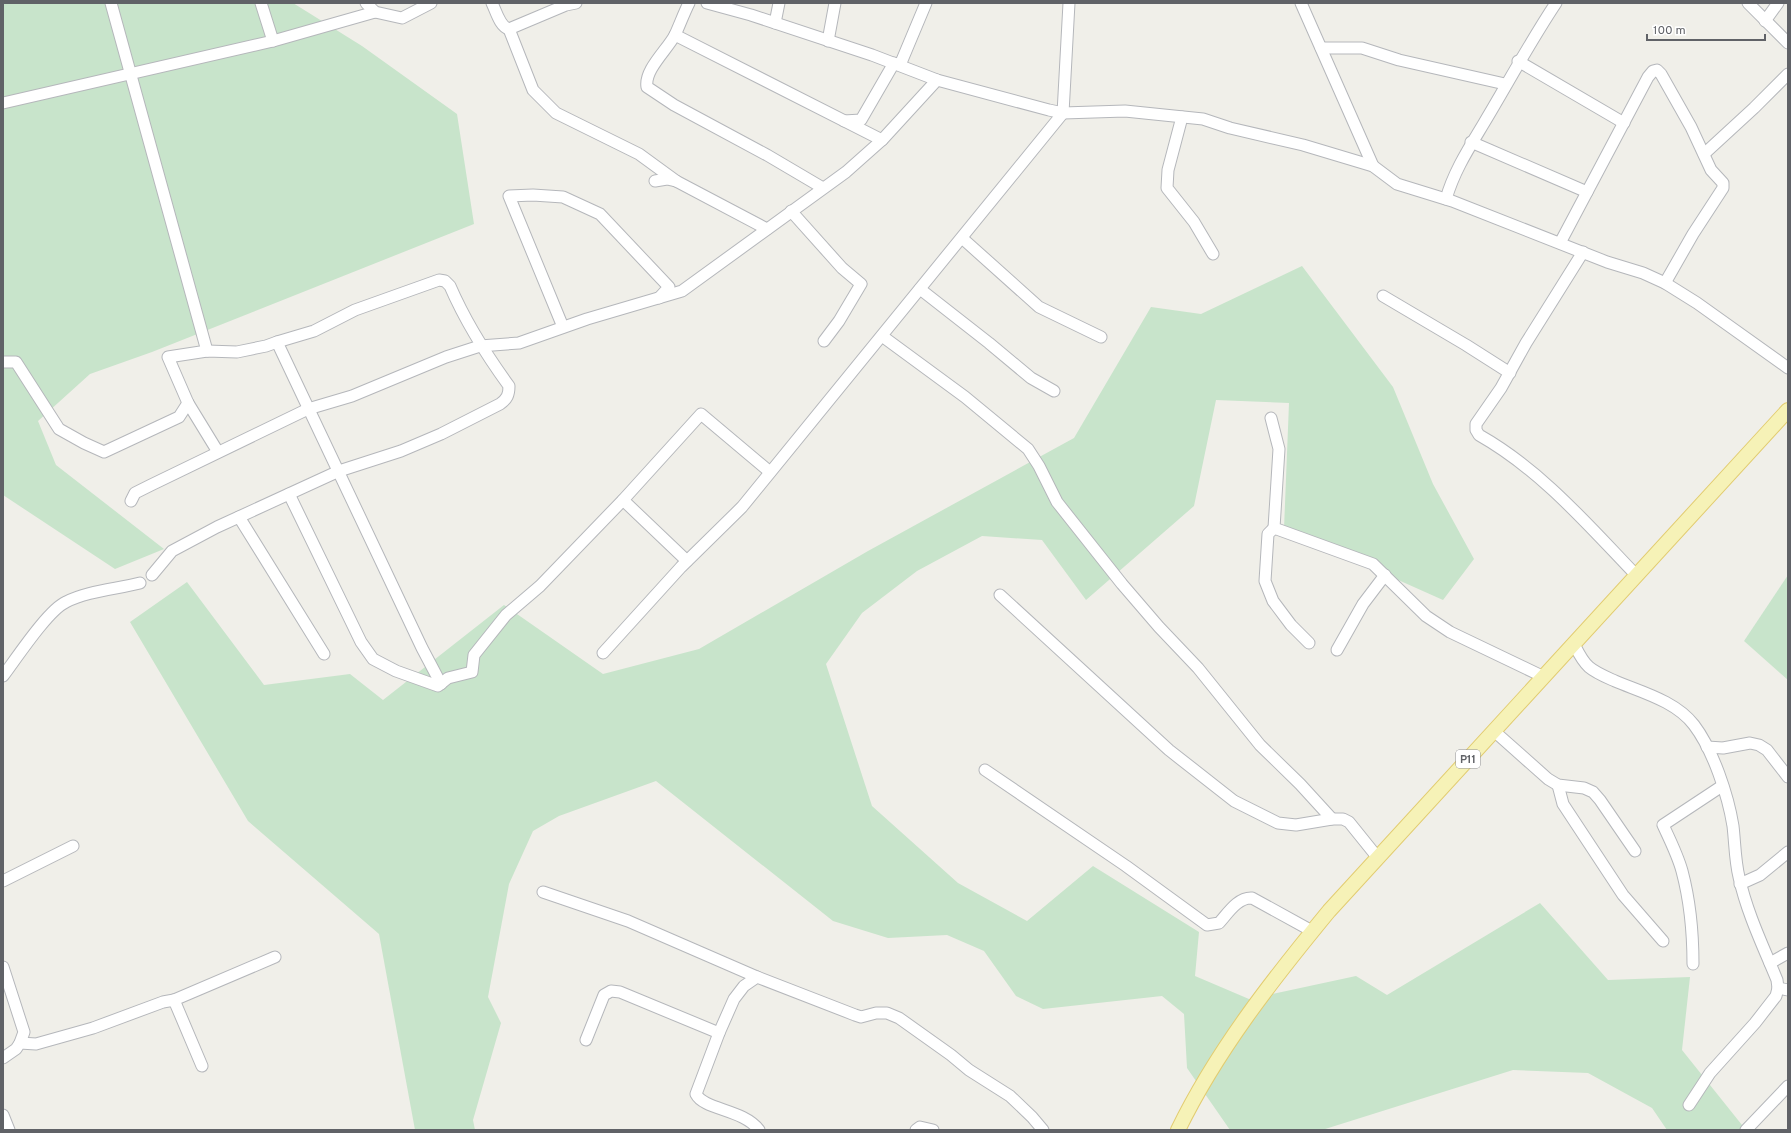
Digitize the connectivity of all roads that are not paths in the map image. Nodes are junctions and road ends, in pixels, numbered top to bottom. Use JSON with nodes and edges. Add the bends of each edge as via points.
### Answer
{"nodes":[{"id":1,"x":111,"y":3,"type":"edge"},
{"id":2,"x":261,"y":3,"type":"edge"},
{"id":3,"x":366,"y":3,"type":"edge"},
{"id":4,"x":431,"y":3,"type":"edge"},
{"id":5,"x":492,"y":3,"type":"edge"},
{"id":6,"x":576,"y":3,"type":"edge"},
{"id":7,"x":689,"y":3,"type":"edge"},
{"id":8,"x":707,"y":3,"type":"edge"},
{"id":9,"x":743,"y":3,"type":"edge"},
{"id":10,"x":779,"y":3,"type":"edge"},
{"id":11,"x":835,"y":3,"type":"edge"},
{"id":12,"x":926,"y":3,"type":"edge"},
{"id":13,"x":1069,"y":3,"type":"edge"},
{"id":14,"x":1301,"y":3,"type":"edge"},
{"id":15,"x":1556,"y":3,"type":"edge"},
{"id":16,"x":1748,"y":3,"type":"edge"},
{"id":17,"x":1778,"y":3,"type":"edge"},
{"id":18,"x":375,"y":12,"type":"junction"},
{"id":19,"x":751,"y":15,"type":"junction"},
{"id":20,"x":1765,"y":20,"type":"junction"},
{"id":21,"x":775,"y":23,"type":"junction"},
{"id":22,"x":509,"y":29,"type":"junction"},
{"id":23,"x":675,"y":35,"type":"junction"},
{"id":24,"x":272,"y":41,"type":"junction"},
{"id":25,"x":828,"y":41,"type":"junction"},
{"id":26,"x":1788,"y":43,"type":"edge"},
{"id":27,"x":1321,"y":48,"type":"junction"},
{"id":28,"x":1518,"y":61,"type":"junction"},
{"id":29,"x":897,"y":64,"type":"junction"},
{"id":30,"x":130,"y":73,"type":"junction"},
{"id":31,"x":1788,"y":74,"type":"edge"},
{"id":32,"x":937,"y":80,"type":"junction"},
{"id":33,"x":1506,"y":84,"type":"junction"},
{"id":34,"x":3,"y":103,"type":"edge"},
{"id":35,"x":1063,"y":113,"type":"junction"},
{"id":36,"x":1182,"y":117,"type":"junction"},
{"id":37,"x":844,"y":121,"type":"junction"},
{"id":38,"x":1624,"y":123,"type":"junction"},
{"id":39,"x":882,"y":140,"type":"junction"},
{"id":40,"x":1471,"y":142,"type":"junction"},
{"id":41,"x":1704,"y":154,"type":"junction"},
{"id":42,"x":1373,"y":166,"type":"junction"},
{"id":43,"x":655,"y":181,"type":"dead end"},
{"id":44,"x":676,"y":181,"type":"junction"},
{"id":45,"x":823,"y":188,"type":"junction"},
{"id":46,"x":1587,"y":192,"type":"junction"},
{"id":47,"x":1446,"y":199,"type":"junction"},
{"id":48,"x":791,"y":211,"type":"junction"},
{"id":49,"x":767,"y":229,"type":"junction"},
{"id":50,"x":962,"y":238,"type":"junction"},
{"id":51,"x":1560,"y":243,"type":"junction"},
{"id":52,"x":1583,"y":252,"type":"junction"},
{"id":53,"x":1213,"y":254,"type":"dead end"},
{"id":54,"x":1665,"y":283,"type":"junction"},
{"id":55,"x":920,"y":289,"type":"junction"},
{"id":56,"x":1383,"y":296,"type":"dead end"},
{"id":57,"x":659,"y":299,"type":"junction"},
{"id":58,"x":563,"y":327,"type":"junction"},
{"id":59,"x":882,"y":336,"type":"junction"},
{"id":60,"x":1101,"y":337,"type":"dead end"},
{"id":61,"x":824,"y":341,"type":"dead end"},
{"id":62,"x":277,"y":342,"type":"junction"},
{"id":63,"x":480,"y":346,"type":"junction"},
{"id":64,"x":207,"y":351,"type":"junction"},
{"id":65,"x":3,"y":362,"type":"edge"},
{"id":66,"x":1788,"y":368,"type":"edge"},
{"id":67,"x":1510,"y":372,"type":"junction"},
{"id":68,"x":1054,"y":391,"type":"dead end"},
{"id":69,"x":188,"y":403,"type":"junction"},
{"id":70,"x":308,"y":409,"type":"junction"},
{"id":71,"x":1788,"y":410,"type":"edge"},
{"id":72,"x":1271,"y":418,"type":"dead end"},
{"id":73,"x":218,"y":452,"type":"junction"},
{"id":74,"x":339,"y":471,"type":"junction"},
{"id":75,"x":770,"y":472,"type":"junction"},
{"id":76,"x":289,"y":494,"type":"junction"},
{"id":77,"x":623,"y":500,"type":"junction"},
{"id":78,"x":131,"y":501,"type":"dead end"},
{"id":79,"x":239,"y":517,"type":"junction"},
{"id":80,"x":1274,"y":528,"type":"junction"},
{"id":81,"x":687,"y":561,"type":"junction"},
{"id":82,"x":152,"y":575,"type":"dead end"},
{"id":83,"x":1385,"y":575,"type":"junction"},
{"id":84,"x":1636,"y":575,"type":"junction"},
{"id":85,"x":140,"y":583,"type":"dead end"},
{"id":86,"x":1000,"y":595,"type":"dead end"},
{"id":87,"x":1310,"y":642,"type":"dead end"},
{"id":88,"x":1574,"y":644,"type":"junction"},
{"id":89,"x":1337,"y":650,"type":"dead end"},
{"id":90,"x":603,"y":653,"type":"dead end"},
{"id":91,"x":324,"y":654,"type":"dead end"},
{"id":92,"x":3,"y":676,"type":"edge"},
{"id":93,"x":1544,"y":677,"type":"junction"},
{"id":94,"x":441,"y":684,"type":"junction"},
{"id":95,"x":1494,"y":731,"type":"junction"},
{"id":96,"x":1707,"y":747,"type":"junction"},
{"id":97,"x":985,"y":770,"type":"dead end"},
{"id":98,"x":1788,"y":777,"type":"edge"},
{"id":99,"x":1558,"y":785,"type":"junction"},
{"id":100,"x":1722,"y":786,"type":"junction"},
{"id":101,"x":1332,"y":819,"type":"junction"},
{"id":102,"x":73,"y":846,"type":"dead end"},
{"id":103,"x":1635,"y":850,"type":"dead end"},
{"id":104,"x":1788,"y":852,"type":"edge"},
{"id":105,"x":1378,"y":858,"type":"junction"},
{"id":106,"x":3,"y":881,"type":"edge"},
{"id":107,"x":1740,"y":884,"type":"junction"},
{"id":108,"x":543,"y":892,"type":"dead end"},
{"id":109,"x":1312,"y":931,"type":"junction"},
{"id":110,"x":1663,"y":941,"type":"dead end"},
{"id":111,"x":1788,"y":953,"type":"edge"},
{"id":112,"x":275,"y":957,"type":"dead end"},
{"id":113,"x":1770,"y":963,"type":"junction"},
{"id":114,"x":1693,"y":964,"type":"dead end"},
{"id":115,"x":3,"y":967,"type":"edge"},
{"id":116,"x":757,"y":977,"type":"junction"},
{"id":117,"x":1783,"y":989,"type":"edge"},
{"id":118,"x":174,"y":1000,"type":"junction"},
{"id":119,"x":719,"y":1034,"type":"junction"},
{"id":120,"x":586,"y":1040,"type":"dead end"},
{"id":121,"x":20,"y":1043,"type":"junction"},
{"id":122,"x":3,"y":1058,"type":"edge"},
{"id":123,"x":202,"y":1066,"type":"dead end"},
{"id":124,"x":1788,"y":1086,"type":"edge"},
{"id":125,"x":1689,"y":1105,"type":"dead end"},
{"id":126,"x":3,"y":1115,"type":"edge"},
{"id":127,"x":9,"y":1130,"type":"edge"},
{"id":128,"x":759,"y":1130,"type":"edge"},
{"id":129,"x":916,"y":1130,"type":"edge"},
{"id":130,"x":933,"y":1130,"type":"edge"},
{"id":131,"x":1043,"y":1130,"type":"edge"},
{"id":132,"x":1178,"y":1130,"type":"edge"},
{"id":133,"x":1746,"y":1130,"type":"edge"}],
"edges":[{"from":1,"to":30,"type":"street"},
{"from":2,"to":24,"type":"street"},
{"from":3,"to":18,"type":"street"},
{"from":4,"to":18,"type":"street","via":[[402,18]]},
{"from":5,"to":22,"type":"street","via":[[502,25]]},
{"from":6,"to":22,"type":"street"},
{"from":7,"to":23,"type":"street"},
{"from":8,"to":19,"type":"street"},
{"from":9,"to":19,"type":"street"},
{"from":10,"to":21,"type":"street"},
{"from":11,"to":25,"type":"street"},
{"from":12,"to":29,"type":"street"},
{"from":13,"to":35,"type":"street"},
{"from":14,"to":27,"type":"street"},
{"from":15,"to":28,"type":"street"},
{"from":16,"to":20,"type":"street"},
{"from":17,"to":20,"type":"street"},
{"from":18,"to":24,"type":"street"},
{"from":19,"to":21,"type":"street"},
{"from":20,"to":26,"type":"street"},
{"from":21,"to":25,"type":"street"},
{"from":22,"to":44,"type":"street","via":[[533,90],[556,112],[639,154]]},
{"from":23,"to":37,"type":"street"},
{"from":23,"to":45,"type":"street","via":[[649,74],[647,87],[674,105]]},
{"from":24,"to":30,"type":"street"},
{"from":25,"to":29,"type":"street"},
{"from":27,"to":33,"type":"street","via":[[1362,48],[1399,60]]},
{"from":27,"to":42,"type":"street"},
{"from":28,"to":33,"type":"street"},
{"from":28,"to":38,"type":"street"},
{"from":29,"to":32,"type":"street"},
{"from":29,"to":37,"type":"street","via":[[861,120]]},
{"from":30,"to":34,"type":"street"},
{"from":30,"to":64,"type":"street"},
{"from":31,"to":41,"type":"street"},
{"from":32,"to":35,"type":"street"},
{"from":32,"to":39,"type":"street"},
{"from":33,"to":40,"type":"street"},
{"from":35,"to":36,"type":"street","via":[[1126,111]]},
{"from":35,"to":50,"type":"street"},
{"from":36,"to":42,"type":"street","via":[[1203,119]]},
{"from":36,"to":53,"type":"street","via":[[1168,170],[1167,188],[1194,222]]},
{"from":37,"to":39,"type":"street"},
{"from":38,"to":41,"type":"street","via":[[1648,77],[1657,70]]},
{"from":38,"to":46,"type":"street"},
{"from":39,"to":45,"type":"street","via":[[846,172]]},
{"from":40,"to":46,"type":"street"},
{"from":40,"to":47,"type":"street","via":[[1451,182]]},
{"from":41,"to":54,"type":"street","via":[[1723,188]]},
{"from":42,"to":47,"type":"street","via":[[1392,182]]},
{"from":43,"to":44,"type":"street"},
{"from":44,"to":49,"type":"street"},
{"from":45,"to":48,"type":"street"},
{"from":46,"to":51,"type":"street"},
{"from":47,"to":51,"type":"street"},
{"from":48,"to":49,"type":"street"},
{"from":48,"to":61,"type":"street","via":[[842,268],[861,284]]},
{"from":49,"to":57,"type":"street","via":[[682,291]]},
{"from":50,"to":55,"type":"street"},
{"from":50,"to":60,"type":"street","via":[[1039,307]]},
{"from":51,"to":52,"type":"street"},
{"from":52,"to":54,"type":"street"},
{"from":52,"to":67,"type":"street"},
{"from":54,"to":66,"type":"street"},
{"from":55,"to":59,"type":"street"},
{"from":55,"to":68,"type":"street","via":[[1031,378]]},
{"from":56,"to":67,"type":"street"},
{"from":57,"to":58,"type":"street"},
{"from":57,"to":58,"type":"street","via":[[669,287],[600,214],[563,198],[509,196]]},
{"from":58,"to":63,"type":"street","via":[[519,343]]},
{"from":59,"to":75,"type":"street"},
{"from":59,"to":101,"type":"street","via":[[965,397],[1028,449],[1057,502],[1122,584],[1198,668],[1260,745]]},
{"from":62,"to":63,"type":"street","via":[[314,331],[355,310],[439,280],[446,281],[450,286]]},
{"from":62,"to":64,"type":"street","via":[[237,352]]},
{"from":62,"to":70,"type":"street"},
{"from":63,"to":70,"type":"street","via":[[446,357],[352,396]]},
{"from":63,"to":74,"type":"street","via":[[509,386],[506,399],[441,434]]},
{"from":64,"to":69,"type":"street","via":[[168,357]]},
{"from":65,"to":69,"type":"street","via":[[16,362],[59,429],[104,452],[179,417]]},
{"from":67,"to":84,"type":"street","via":[[1476,424],[1479,435],[1517,458],[1570,506]]},
{"from":69,"to":73,"type":"street"},
{"from":70,"to":73,"type":"street"},
{"from":70,"to":74,"type":"street"},
{"from":71,"to":84,"type":"main road","number":"P11"},
{"from":72,"to":80,"type":"street","via":[[1279,449]]},
{"from":73,"to":78,"type":"street","via":[[135,493]]},
{"from":74,"to":76,"type":"street"},
{"from":74,"to":94,"type":"street"},
{"from":75,"to":77,"type":"street","via":[[701,414]]},
{"from":75,"to":81,"type":"street","via":[[742,507]]},
{"from":76,"to":79,"type":"street"},
{"from":76,"to":94,"type":"street","via":[[361,642],[374,659],[396,671],[438,686]]},
{"from":77,"to":81,"type":"street"},
{"from":77,"to":94,"type":"street","via":[[540,586],[506,615],[474,655],[472,672],[448,678]]},
{"from":79,"to":82,"type":"street","via":[[172,551]]},
{"from":79,"to":91,"type":"street"},
{"from":80,"to":83,"type":"street","via":[[1373,564]]},
{"from":80,"to":87,"type":"street","via":[[1268,534],[1265,581],[1273,601],[1291,625]]},
{"from":81,"to":90,"type":"street"},
{"from":83,"to":89,"type":"street","via":[[1363,604]]},
{"from":83,"to":93,"type":"street","via":[[1426,616],[1450,632]]},
{"from":84,"to":88,"type":"main road","number":"P11"},
{"from":85,"to":92,"type":"street","via":[[65,602],[52,613]]},
{"from":86,"to":101,"type":"street","via":[[1169,750],[1234,801],[1278,823],[1296,825]]},
{"from":88,"to":93,"type":"main road","number":"P11"},
{"from":88,"to":96,"type":"street","via":[[1589,667],[1666,702],[1681,713],[1694,724]]},
{"from":93,"to":95,"type":"main road","number":"P11"},
{"from":95,"to":99,"type":"street"},
{"from":95,"to":105,"type":"main road","number":"P11"},
{"from":96,"to":98,"type":"street","via":[[1723,748],[1750,743],[1759,745],[1767,750]]},
{"from":96,"to":100,"type":"street"},
{"from":97,"to":109,"type":"street","via":[[1126,866],[1206,925],[1218,923],[1237,903],[1245,898],[1252,898]]},
{"from":99,"to":103,"type":"street","via":[[1584,788],[1593,792]]},
{"from":99,"to":110,"type":"street","via":[[1563,804],[1623,895]]},
{"from":100,"to":107,"type":"street","via":[[1733,826]]},
{"from":100,"to":114,"type":"street","via":[[1663,825],[1682,870],[1688,901]]},
{"from":101,"to":105,"type":"street","via":[[1349,822]]},
{"from":102,"to":106,"type":"street"},
{"from":104,"to":107,"type":"street","via":[[1760,875]]},
{"from":105,"to":109,"type":"main road","number":"P11"},
{"from":107,"to":113,"type":"street","via":[[1752,923]]},
{"from":108,"to":116,"type":"street","via":[[628,921]]},
{"from":109,"to":132,"type":"main road","number":"P11","via":[[1263,993],[1219,1058]]},
{"from":111,"to":113,"type":"street"},
{"from":112,"to":118,"type":"street"},
{"from":113,"to":117,"type":"street"},
{"from":115,"to":121,"type":"street","via":[[24,1032]]},
{"from":116,"to":119,"type":"street","via":[[744,986],[734,999]]},
{"from":116,"to":131,"type":"street","via":[[861,1017],[886,1013],[899,1018],[969,1070],[1010,1096]]},
{"from":117,"to":125,"type":"street","via":[[1710,1072]]},
{"from":118,"to":121,"type":"street","via":[[36,1044]]},
{"from":118,"to":123,"type":"street"},
{"from":119,"to":120,"type":"street","via":[[636,998],[611,991],[604,995]]},
{"from":119,"to":128,"type":"street","via":[[696,1094],[698,1099],[748,1120]]},
{"from":121,"to":122,"type":"street"},
{"from":124,"to":133,"type":"street"},
{"from":126,"to":127,"type":"street"},
{"from":129,"to":130,"type":"street","via":[[920,1127]]}]}
